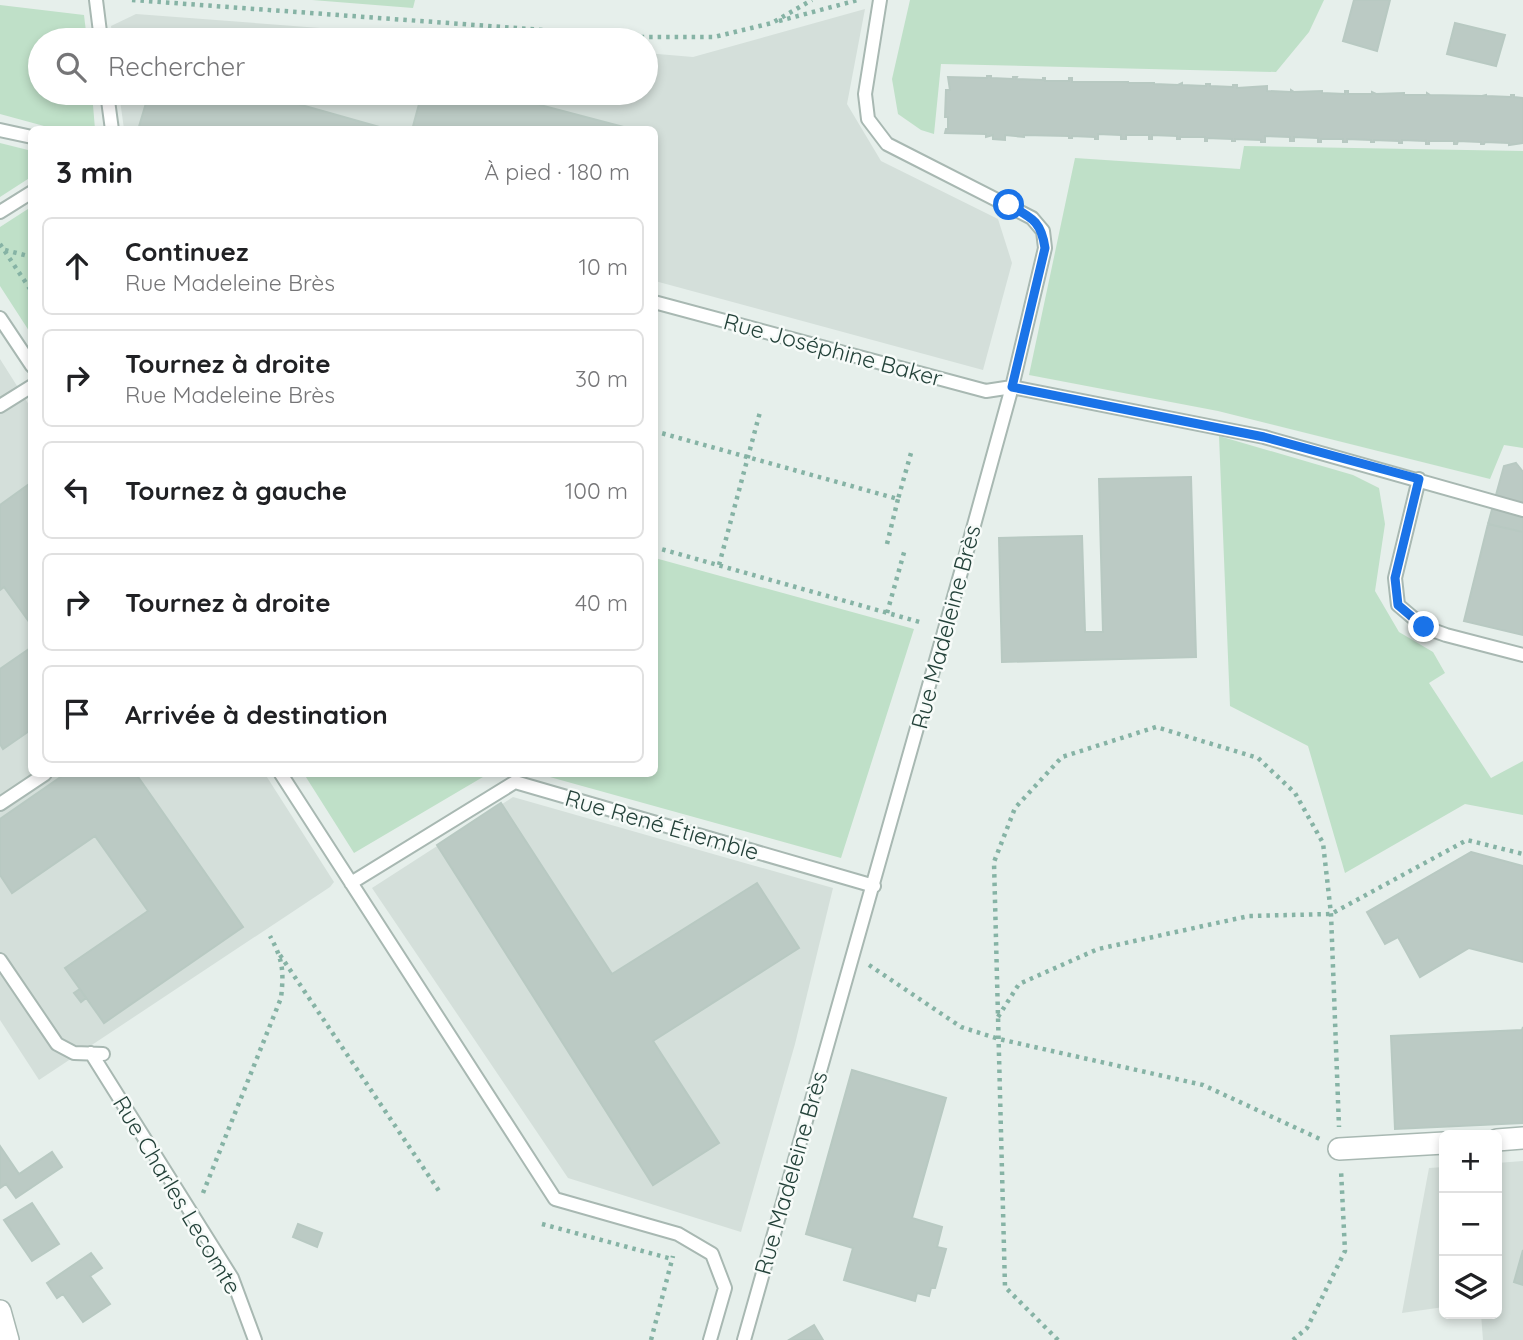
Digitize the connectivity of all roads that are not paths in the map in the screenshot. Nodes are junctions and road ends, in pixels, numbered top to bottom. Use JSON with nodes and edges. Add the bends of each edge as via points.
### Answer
{"nodes":[{"id":1,"x":96,"y":0,"type":"edge"},
{"id":2,"x":880,"y":0,"type":"edge"},
{"id":3,"x":100,"y":28,"type":"edge"},
{"id":4,"x":109,"y":105,"type":"edge"},
{"id":5,"x":111,"y":126,"type":"edge"},
{"id":6,"x":0,"y":130,"type":"edge"},
{"id":7,"x":28,"y":136,"type":"edge"},
{"id":8,"x":28,"y":194,"type":"edge"},
{"id":9,"x":0,"y":212,"type":"edge"},
{"id":10,"x":658,"y":303,"type":"edge"},
{"id":11,"x":0,"y":318,"type":"edge"},
{"id":12,"x":28,"y":360,"type":"edge"},
{"id":13,"x":1012,"y":387,"type":"junction"},
{"id":14,"x":28,"y":388,"type":"edge"},
{"id":15,"x":0,"y":406,"type":"edge"},
{"id":16,"x":1419,"y":479,"type":"junction"},
{"id":17,"x":1523,"y":510,"type":"edge"},
{"id":18,"x":1523,"y":655,"type":"edge"},
{"id":19,"x":40,"y":777,"type":"edge"},
{"id":20,"x":283,"y":777,"type":"edge"},
{"id":21,"x":0,"y":804,"type":"edge"},
{"id":22,"x":351,"y":883,"type":"junction"},
{"id":23,"x":874,"y":886,"type":"junction"},
{"id":24,"x":0,"y":960,"type":"edge"},
{"id":25,"x":1523,"y":1138,"type":"edge"},
{"id":26,"x":1502,"y":1140,"type":"edge"},
{"id":27,"x":1439,"y":1143,"type":"edge"},
{"id":28,"x":1339,"y":1149,"type":"road end"},
{"id":29,"x":0,"y":1311,"type":"edge"},
{"id":30,"x":8,"y":1340,"type":"edge"},
{"id":31,"x":255,"y":1340,"type":"edge"},
{"id":32,"x":710,"y":1340,"type":"edge"},
{"id":33,"x":744,"y":1340,"type":"edge"}],
"edges":[{"from":1,"to":3,"type":"lane"},
{"from":2,"to":13,"type":"lane","name":"Rue Madeleine Brès","via":[[865,94],[868,119],[887,144],[1009,205],[1032,218],[1043,231],[1045,248]]},
{"from":4,"to":5,"type":"lane"},
{"from":6,"to":7,"type":"lane"},
{"from":8,"to":9,"type":"lane"},
{"from":10,"to":13,"type":"lane","name":"Rue Joséphine Baker","via":[[986,391]]},
{"from":11,"to":12,"type":"lane"},
{"from":13,"to":16,"type":"lane","name":"Rue Joséphine Baker","via":[[1264,437]]},
{"from":13,"to":23,"type":"lane","name":"Rue Madeleine Brès"},
{"from":14,"to":15,"type":"lane"},
{"from":16,"to":17,"type":"lane","name":"Rue Joséphine Baker"},
{"from":16,"to":18,"type":"lane","via":[[1395,578],[1398,605],[1424,627]]},
{"from":19,"to":21,"type":"lane"},
{"from":20,"to":22,"type":"lane"},
{"from":22,"to":23,"type":"lane","name":"Rue René Étiemble","via":[[515,782]]},
{"from":22,"to":32,"type":"lane","via":[[555,1199],[678,1234],[712,1254],[725,1288]]},
{"from":23,"to":33,"type":"lane","name":"Rue Madeleine Brès"},
{"from":24,"to":31,"type":"lane","name":"Rue Charles Lecomte","via":[[57,1044],[74,1053],[97,1054],[232,1278]]},
{"from":25,"to":26,"type":"street"},
{"from":27,"to":28,"type":"street"},
{"from":29,"to":30,"type":"street"}]}
